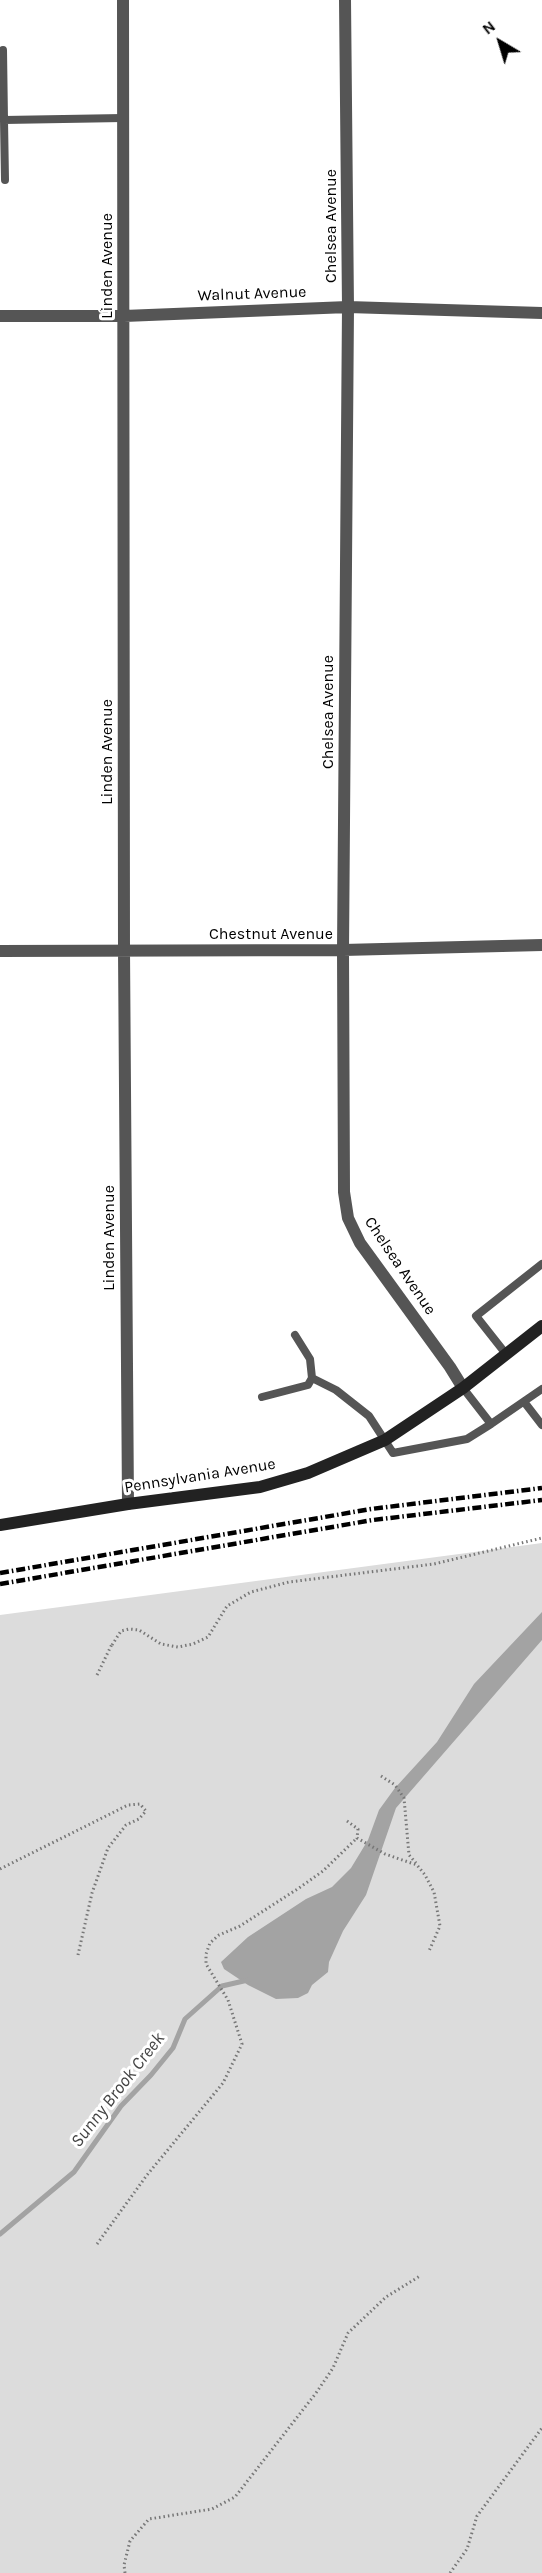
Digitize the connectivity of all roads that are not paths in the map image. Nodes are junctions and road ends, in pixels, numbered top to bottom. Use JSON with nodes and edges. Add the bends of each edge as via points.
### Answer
{"nodes":[{"id":1,"x":123,"y":0,"type":"edge"},
{"id":2,"x":345,"y":0,"type":"edge"},
{"id":3,"x":3,"y":50,"type":"dead end"},
{"id":4,"x":123,"y":118,"type":"junction"},
{"id":5,"x":4,"y":120,"type":"junction"},
{"id":6,"x":5,"y":180,"type":"dead end"},
{"id":7,"x":348,"y":307,"type":"junction"},
{"id":8,"x":542,"y":313,"type":"edge"},
{"id":9,"x":0,"y":316,"type":"edge"},
{"id":10,"x":124,"y":316,"type":"junction"},
{"id":11,"x":542,"y":945,"type":"edge"},
{"id":12,"x":342,"y":950,"type":"junction"},
{"id":13,"x":0,"y":951,"type":"edge"},
{"id":14,"x":124,"y":951,"type":"junction"},
{"id":15,"x":542,"y":1264,"type":"edge"},
{"id":16,"x":542,"y":1326,"type":"edge"},
{"id":17,"x":295,"y":1335,"type":"dead end"},
{"id":18,"x":506,"y":1354,"type":"junction"},
{"id":19,"x":312,"y":1378,"type":"junction"},
{"id":20,"x":463,"y":1388,"type":"junction"},
{"id":21,"x":542,"y":1389,"type":"edge"},
{"id":22,"x":262,"y":1397,"type":"dead end"},
{"id":23,"x":525,"y":1403,"type":"junction"},
{"id":24,"x":491,"y":1424,"type":"junction"},
{"id":25,"x":542,"y":1425,"type":"edge"},
{"id":26,"x":385,"y":1440,"type":"junction"},
{"id":27,"x":128,"y":1504,"type":"junction"},
{"id":28,"x":0,"y":1525,"type":"edge"}],
"edges":[{"from":1,"to":4,"type":"street","name":"Linden Avenue"},
{"from":2,"to":7,"type":"street","name":"Chelsea Avenue"},
{"from":3,"to":5,"type":"lane"},
{"from":4,"to":5,"type":"lane"},
{"from":4,"to":10,"type":"street","name":"Linden Avenue"},
{"from":5,"to":6,"type":"lane"},
{"from":7,"to":8,"type":"street","name":"Walnut Avenue"},
{"from":7,"to":10,"type":"street","name":"Walnut Avenue"},
{"from":7,"to":12,"type":"street","name":"Chelsea Avenue"},
{"from":9,"to":10,"type":"street","name":"Walnut Avenue"},
{"from":10,"to":14,"type":"street","name":"Linden Avenue"},
{"from":11,"to":12,"type":"street","name":"Chestnut Avenue"},
{"from":12,"to":14,"type":"street","name":"Chestnut Avenue"},
{"from":12,"to":20,"type":"street","name":"Chelsea Avenue","via":[[344,1192],[348,1218],[360,1243]]},
{"from":13,"to":14,"type":"street","name":"Chestnut Avenue"},
{"from":14,"to":27,"type":"street","name":"Linden Avenue"},
{"from":15,"to":18,"type":"lane","via":[[476,1316]]},
{"from":16,"to":18,"type":"main road","name":"Pennsylvania Avenue"},
{"from":17,"to":19,"type":"lane","via":[[310,1359]]},
{"from":18,"to":20,"type":"main road","name":"Pennsylvania Avenue"},
{"from":19,"to":22,"type":"lane","via":[[308,1385]]},
{"from":19,"to":26,"type":"lane","via":[[336,1390],[369,1416]]},
{"from":20,"to":24,"type":"lane"},
{"from":20,"to":26,"type":"main road","name":"Pennsylvania Avenue"},
{"from":21,"to":23,"type":"lane"},
{"from":23,"to":24,"type":"lane"},
{"from":23,"to":25,"type":"lane"},
{"from":24,"to":26,"type":"lane","via":[[467,1439],[393,1453]]},
{"from":26,"to":27,"type":"main road","name":"Pennsylvania Avenue","via":[[308,1473],[260,1487]]},
{"from":27,"to":28,"type":"main road","name":"Pennsylvania Avenue"}]}
